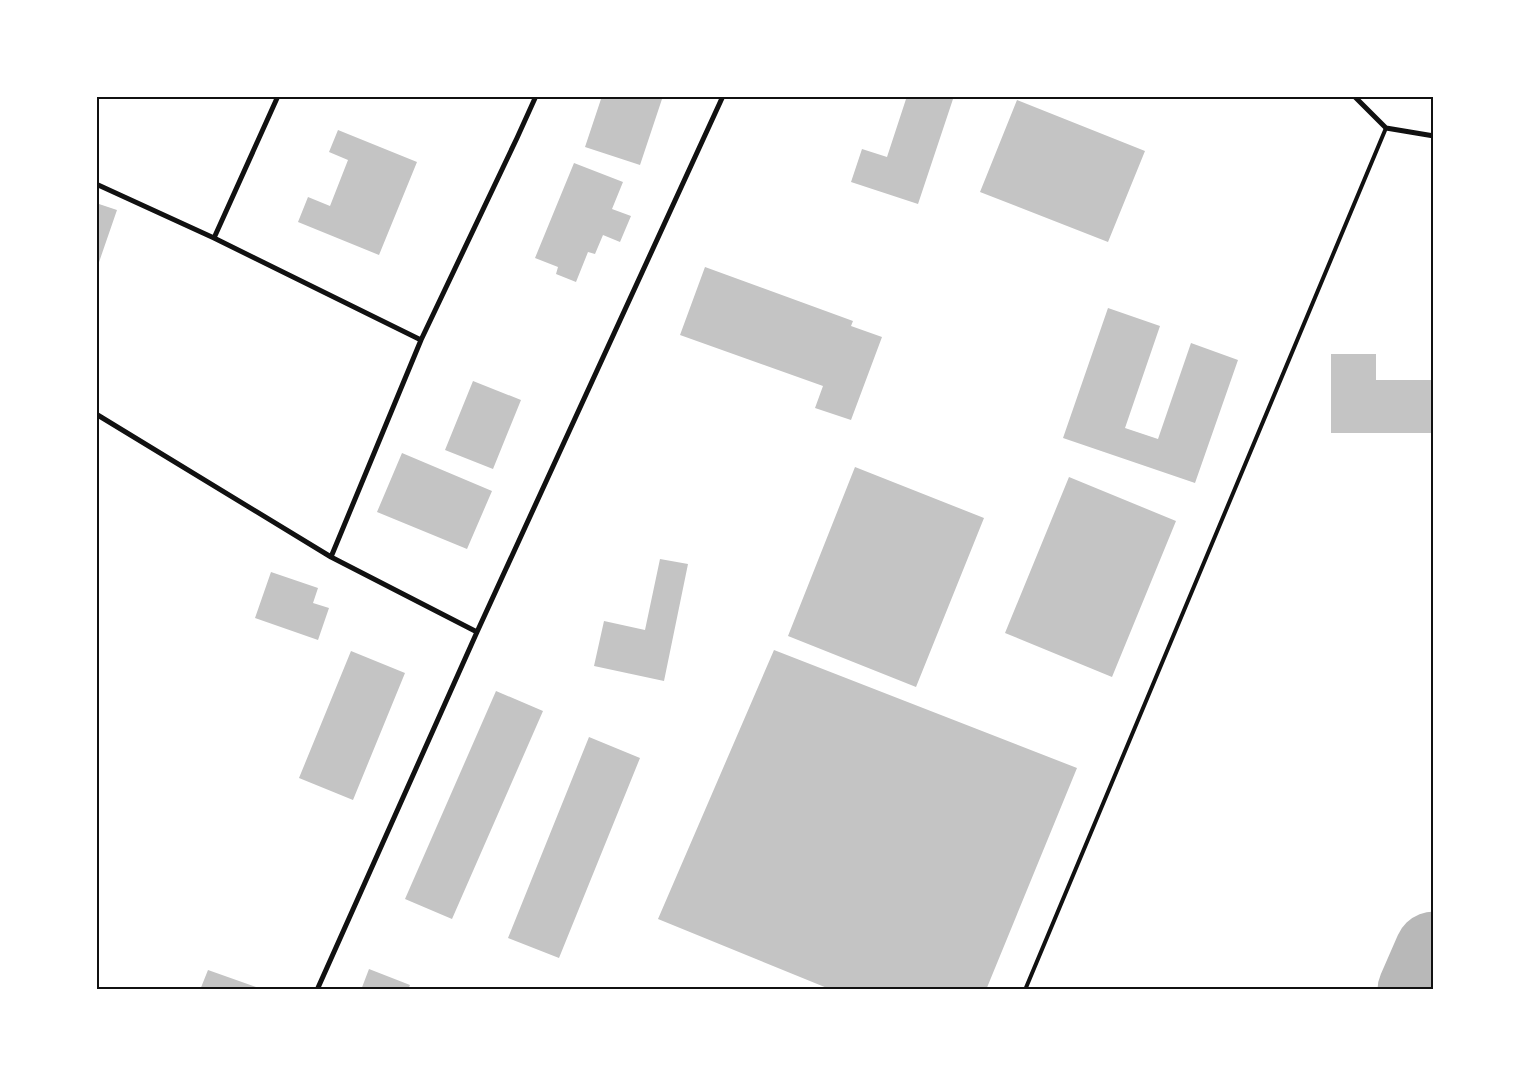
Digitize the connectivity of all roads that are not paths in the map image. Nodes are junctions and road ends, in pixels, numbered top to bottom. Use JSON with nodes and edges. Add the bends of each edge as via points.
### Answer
{"nodes":[{"id":1,"x":278,"y":96,"type":"edge"},
{"id":2,"x":536,"y":96,"type":"edge"},
{"id":3,"x":723,"y":96,"type":"edge"},
{"id":4,"x":1354,"y":96,"type":"edge"},
{"id":5,"x":1386,"y":128,"type":"junction"},
{"id":6,"x":1434,"y":136,"type":"edge"},
{"id":7,"x":96,"y":184,"type":"edge"},
{"id":8,"x":214,"y":238,"type":"junction"},
{"id":9,"x":421,"y":340,"type":"junction"},
{"id":10,"x":96,"y":414,"type":"edge"},
{"id":11,"x":331,"y":557,"type":"junction"},
{"id":12,"x":477,"y":632,"type":"junction"},
{"id":13,"x":316,"y":990,"type":"edge"},
{"id":14,"x":1025,"y":990,"type":"edge"}],
"edges":[{"from":1,"to":8,"type":"street"},
{"from":2,"to":9,"type":"street"},
{"from":3,"to":12,"type":"street"},
{"from":4,"to":5,"type":"street"},
{"from":5,"to":6,"type":"street"},
{"from":5,"to":14,"type":"lane"},
{"from":7,"to":8,"type":"street"},
{"from":8,"to":9,"type":"street"},
{"from":9,"to":11,"type":"street"},
{"from":10,"to":11,"type":"street"},
{"from":11,"to":12,"type":"street"},
{"from":12,"to":13,"type":"street"}]}
